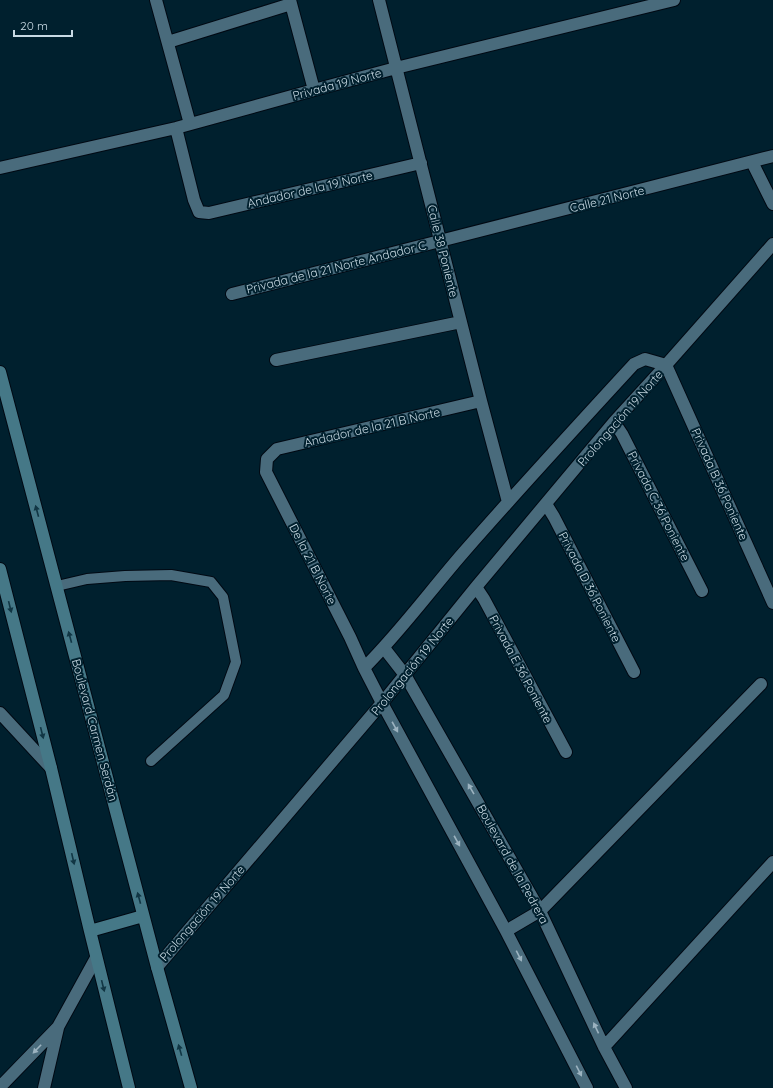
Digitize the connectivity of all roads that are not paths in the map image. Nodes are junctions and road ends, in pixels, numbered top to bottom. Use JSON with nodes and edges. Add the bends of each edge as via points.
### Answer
{"nodes":[{"id":1,"x":156,"y":0,"type":"edge"},
{"id":2,"x":379,"y":0,"type":"edge"},
{"id":3,"x":674,"y":0,"type":"edge"},
{"id":4,"x":290,"y":2,"type":"edge"},
{"id":5,"x":168,"y":42,"type":"junction"},
{"id":6,"x":396,"y":68,"type":"junction"},
{"id":7,"x":314,"y":90,"type":"junction"},
{"id":8,"x":190,"y":124,"type":"junction"},
{"id":9,"x":176,"y":128,"type":"junction"},
{"id":10,"x":773,"y":156,"type":"edge"},
{"id":11,"x":752,"y":162,"type":"junction"},
{"id":12,"x":421,"y":163,"type":"junction"},
{"id":13,"x":0,"y":168,"type":"edge"},
{"id":14,"x":773,"y":204,"type":"edge"},
{"id":15,"x":440,"y":241,"type":"junction"},
{"id":16,"x":773,"y":244,"type":"edge"},
{"id":17,"x":232,"y":294,"type":"dead end"},
{"id":18,"x":461,"y":322,"type":"junction"},
{"id":19,"x":276,"y":360,"type":"dead end"},
{"id":20,"x":666,"y":365,"type":"junction"},
{"id":21,"x":0,"y":372,"type":"edge"},
{"id":22,"x":481,"y":400,"type":"junction"},
{"id":23,"x":614,"y":422,"type":"junction"},
{"id":24,"x":267,"y":459,"type":"joint"},
{"id":25,"x":508,"y":502,"type":"junction"},
{"id":26,"x":546,"y":504,"type":"junction"},
{"id":27,"x":0,"y":569,"type":"edge"},
{"id":28,"x":57,"y":586,"type":"junction"},
{"id":29,"x":476,"y":587,"type":"junction"},
{"id":30,"x":702,"y":591,"type":"dead end"},
{"id":31,"x":773,"y":603,"type":"edge"},
{"id":32,"x":384,"y":648,"type":"junction"},
{"id":33,"x":364,"y":668,"type":"junction"},
{"id":34,"x":634,"y":672,"type":"dead end"},
{"id":35,"x":405,"y":675,"type":"junction"},
{"id":36,"x":761,"y":684,"type":"dead end"},
{"id":37,"x":382,"y":703,"type":"junction"},
{"id":38,"x":0,"y":713,"type":"edge"},
{"id":39,"x":566,"y":752,"type":"dead end"},
{"id":40,"x":151,"y":761,"type":"dead end"},
{"id":41,"x":51,"y":768,"type":"junction"},
{"id":42,"x":773,"y":862,"type":"edge"},
{"id":43,"x":540,"y":911,"type":"junction"},
{"id":44,"x":143,"y":916,"type":"junction"},
{"id":45,"x":90,"y":931,"type":"junction"},
{"id":46,"x":506,"y":931,"type":"junction"},
{"id":47,"x":96,"y":958,"type":"junction"},
{"id":48,"x":157,"y":967,"type":"junction"},
{"id":49,"x":58,"y":1027,"type":"junction"},
{"id":50,"x":604,"y":1047,"type":"junction"},
{"id":51,"x":0,"y":1087,"type":"edge"},
{"id":52,"x":44,"y":1088,"type":"edge"},
{"id":53,"x":129,"y":1088,"type":"edge"},
{"id":54,"x":191,"y":1088,"type":"edge"},
{"id":55,"x":587,"y":1088,"type":"edge"},
{"id":56,"x":626,"y":1088,"type":"edge"}],
"edges":[{"from":1,"to":5,"type":"street"},
{"from":2,"to":6,"type":"street","name":"Calle 38 Poniente"},
{"from":3,"to":6,"type":"street","name":"Privada 19 Norte"},
{"from":4,"to":5,"type":"street"},
{"from":4,"to":7,"type":"street"},
{"from":5,"to":8,"type":"street"},
{"from":6,"to":7,"type":"street","name":"Privada 19 Norte"},
{"from":6,"to":12,"type":"street","name":"Calle 38 Poniente"},
{"from":7,"to":8,"type":"street","name":"Privada 19 Norte"},
{"from":8,"to":9,"type":"street","name":"Privada 19 Norte"},
{"from":9,"to":12,"type":"street","name":"Andador de la 19 Norte","via":[[199,212],[209,213]]},
{"from":9,"to":13,"type":"street","name":"Privada 19 Norte"},
{"from":10,"to":11,"type":"street","name":"Calle 21 Norte"},
{"from":11,"to":14,"type":"street"},
{"from":11,"to":15,"type":"street","name":"Calle 21 Norte"},
{"from":12,"to":15,"type":"street","name":"Calle 38 Poniente"},
{"from":15,"to":17,"type":"street","name":"Privada de la 21 Norte Andador C"},
{"from":15,"to":18,"type":"street","name":"Calle 38 Poniente"},
{"from":16,"to":20,"type":"street","name":"Prolongación 19 Norte"},
{"from":18,"to":19,"type":"street"},
{"from":18,"to":22,"type":"street","name":"Calle 38 Poniente"},
{"from":20,"to":23,"type":"street","name":"Prolongación 19 Norte"},
{"from":20,"to":25,"type":"street","name":"Prolongación 19 Norte","via":[[645,359],[634,364]]},
{"from":20,"to":31,"type":"street","name":"Privada B 36 Poniente"},
{"from":28,"to":21,"type":"main road","name":"Boulevard Carmen Serdán","one_way":true},
{"from":22,"to":24,"type":"street","name":"Andador de la 21 B Norte","via":[[277,449]]},
{"from":22,"to":25,"type":"street","name":"Calle 38 Poniente"},
{"from":23,"to":26,"type":"street","name":"Prolongación 19 Norte"},
{"from":23,"to":30,"type":"street","name":"Privada C 36 Poniente"},
{"from":24,"to":33,"type":"street","name":"De la 21 B Norte","via":[[266,472]]},
{"from":25,"to":32,"type":"street","name":"Prolongación 19 Norte"},
{"from":26,"to":29,"type":"street","name":"Prolongación 19 Norte"},
{"from":26,"to":34,"type":"street","name":"Privada D 36 Poniente"},
{"from":27,"to":41,"type":"main road","one_way":true},
{"from":28,"to":40,"type":"lane","via":[[87,579],[171,575],[211,582],[223,597],[236,662],[224,695]]},
{"from":44,"to":28,"type":"main road","name":"Boulevard Carmen Serdán","one_way":true},
{"from":29,"to":35,"type":"street","name":"Prolongación 19 Norte"},
{"from":29,"to":39,"type":"street","name":"Privada E 36 Poniente"},
{"from":32,"to":33,"type":"street","name":"Prolongación 19 Norte"},
{"from":32,"to":35,"type":"street","name":"Boulevard de la Pedrera"},
{"from":33,"to":37,"type":"street"},
{"from":35,"to":37,"type":"street","name":"Prolongación 19 Norte"},
{"from":43,"to":35,"type":"street","name":"Boulevard de la Pedrera","one_way":true},
{"from":36,"to":43,"type":"street"},
{"from":37,"to":46,"type":"street","one_way":true},
{"from":37,"to":48,"type":"street","name":"Prolongación 19 Norte"},
{"from":38,"to":41,"type":"street"},
{"from":41,"to":45,"type":"main road","one_way":true},
{"from":42,"to":50,"type":"street"},
{"from":43,"to":46,"type":"street"},
{"from":50,"to":43,"type":"street","name":"Boulevard de la Pedrera","one_way":true},
{"from":44,"to":45,"type":"main road"},
{"from":44,"to":48,"type":"main road","name":"Boulevard Carmen Serdán"},
{"from":45,"to":47,"type":"main road"},
{"from":46,"to":55,"type":"street","one_way":true},
{"from":47,"to":49,"type":"street"},
{"from":47,"to":53,"type":"main road","one_way":true},
{"from":54,"to":48,"type":"main road","name":"Boulevard Carmen Serdán","one_way":true},
{"from":49,"to":51,"type":"street","one_way":true},
{"from":49,"to":52,"type":"street"},
{"from":50,"to":56,"type":"street","name":"Boulevard de la Pedrera"}]}
